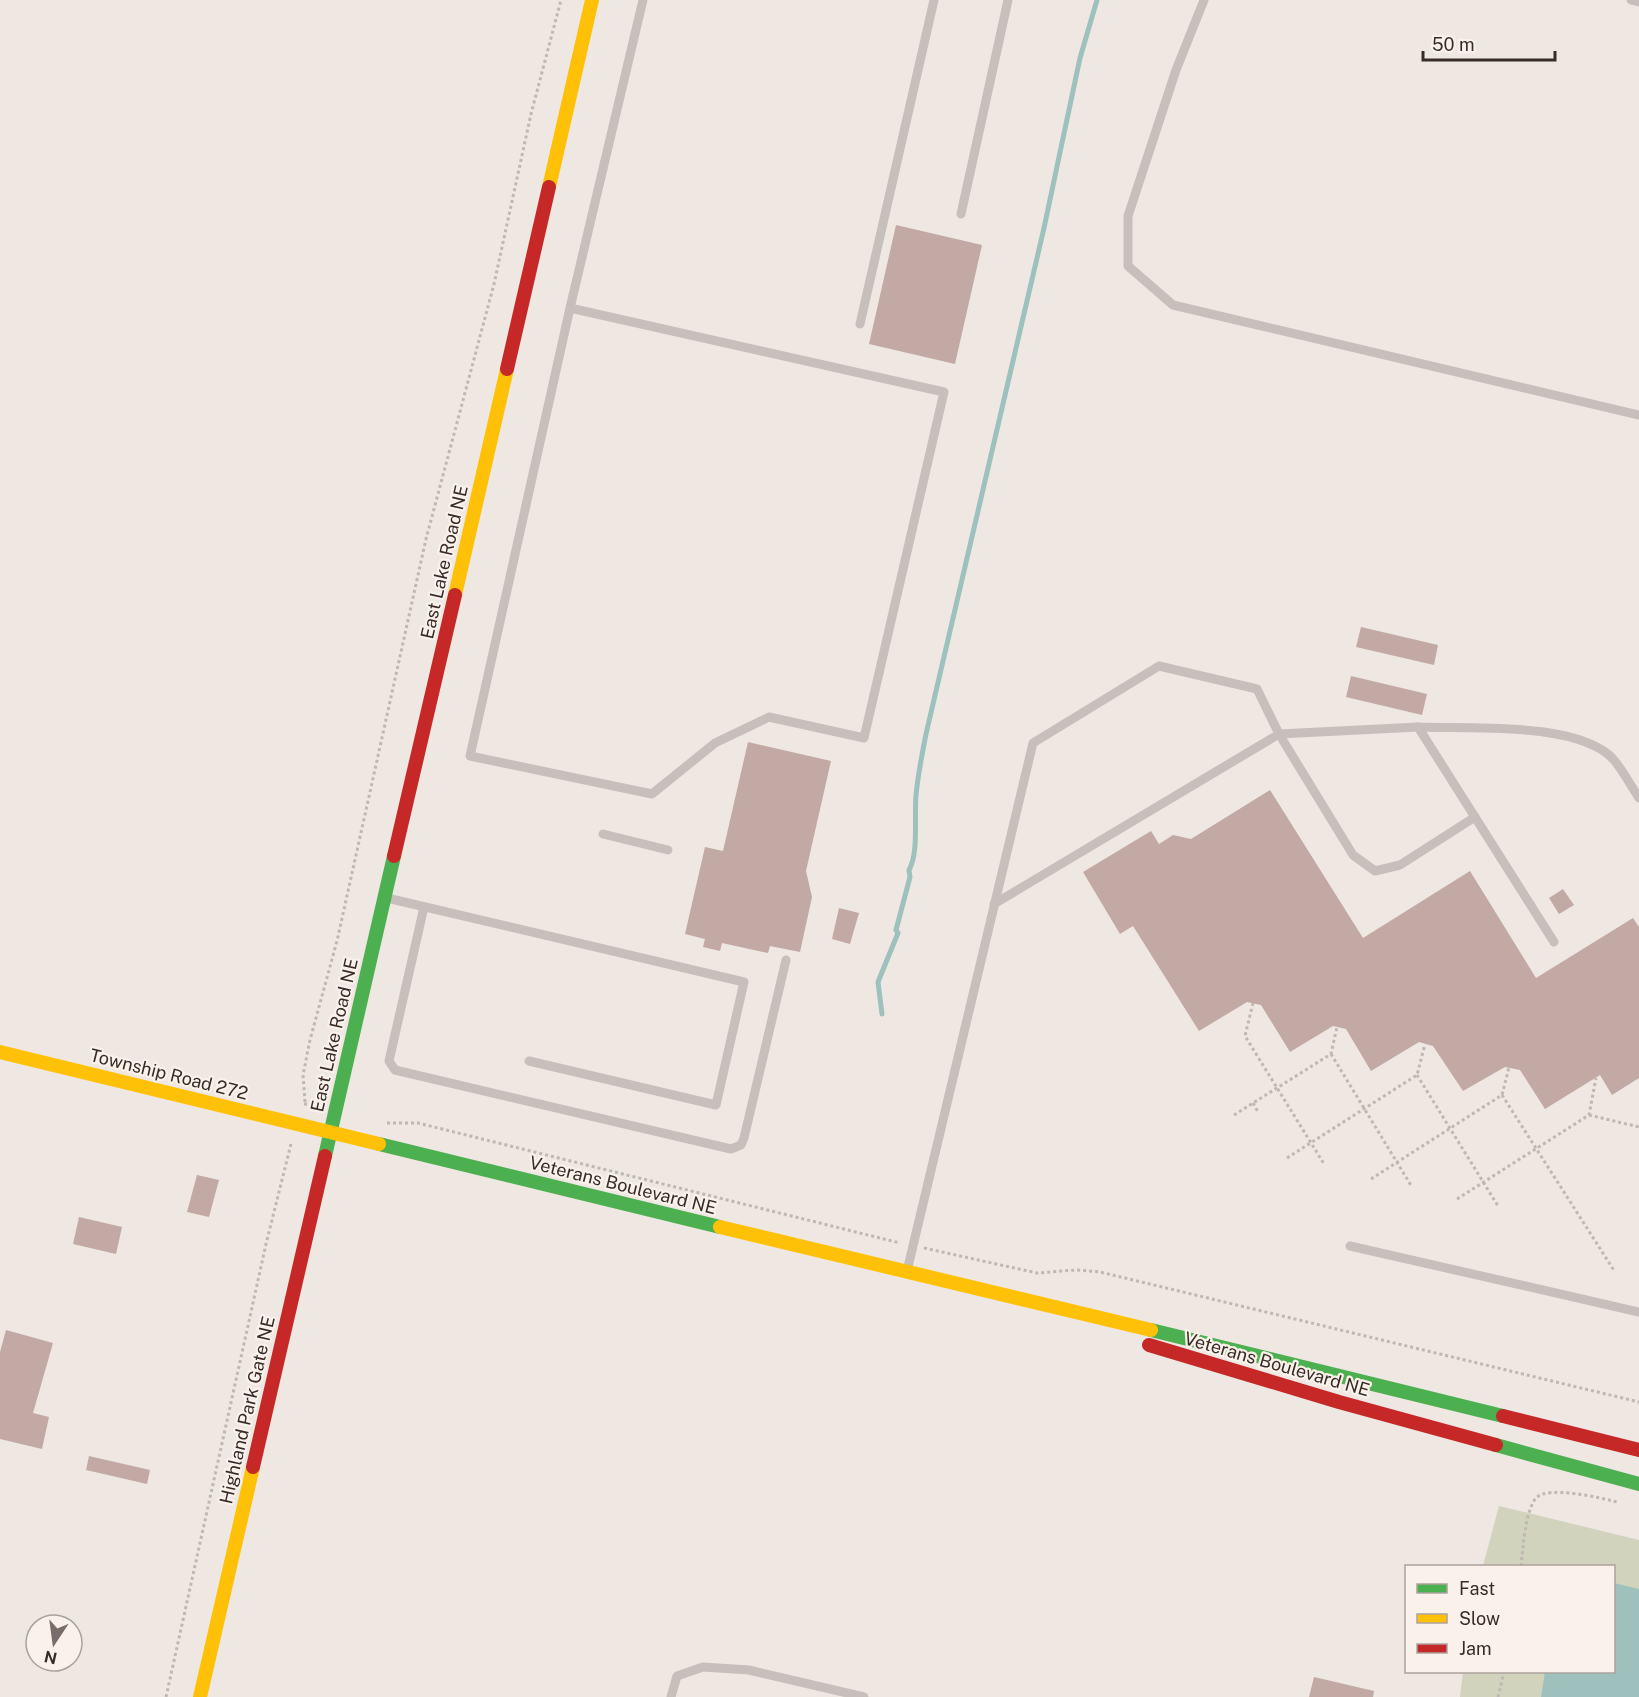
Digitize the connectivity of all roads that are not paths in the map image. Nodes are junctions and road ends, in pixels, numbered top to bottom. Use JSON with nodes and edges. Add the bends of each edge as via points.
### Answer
{"nodes":[{"id":1,"x":592,"y":0,"type":"edge"},
{"id":2,"x":643,"y":0,"type":"edge"},
{"id":3,"x":934,"y":0,"type":"edge"},
{"id":4,"x":1008,"y":0,"type":"edge"},
{"id":5,"x":1204,"y":0,"type":"edge"},
{"id":6,"x":1631,"y":0,"type":"edge"},
{"id":7,"x":1639,"y":2,"type":"edge"},
{"id":8,"x":961,"y":214,"type":"dead end"},
{"id":9,"x":570,"y":308,"type":"junction"},
{"id":10,"x":860,"y":324,"type":"dead end"},
{"id":11,"x":1639,"y":415,"type":"edge"},
{"id":12,"x":1418,"y":727,"type":"junction"},
{"id":13,"x":1280,"y":734,"type":"junction"},
{"id":14,"x":1639,"y":798,"type":"edge"},
{"id":15,"x":1475,"y":817,"type":"junction"},
{"id":16,"x":603,"y":834,"type":"dead end"},
{"id":17,"x":668,"y":850,"type":"dead end"},
{"id":18,"x":384,"y":898,"type":"junction"},
{"id":19,"x":994,"y":904,"type":"junction"},
{"id":20,"x":424,"y":907,"type":"junction"},
{"id":21,"x":1554,"y":942,"type":"dead end"},
{"id":22,"x":786,"y":960,"type":"dead end"},
{"id":23,"x":0,"y":1052,"type":"edge"},
{"id":24,"x":529,"y":1061,"type":"dead end"},
{"id":25,"x":330,"y":1132,"type":"junction"},
{"id":26,"x":1350,"y":1245,"type":"dead end"},
{"id":27,"x":907,"y":1274,"type":"junction"},
{"id":28,"x":1639,"y":1312,"type":"edge"},
{"id":29,"x":1639,"y":1450,"type":"edge"},
{"id":30,"x":1639,"y":1484,"type":"edge"},
{"id":31,"x":200,"y":1697,"type":"edge"},
{"id":32,"x":671,"y":1697,"type":"edge"},
{"id":33,"x":864,"y":1697,"type":"edge"}],
"edges":[{"from":1,"to":18,"type":"main road","name":"East Lake Road NE"},
{"from":2,"to":9,"type":"lane"},
{"from":3,"to":10,"type":"lane"},
{"from":4,"to":8,"type":"lane"},
{"from":5,"to":11,"type":"lane","via":[[1176,70],[1128,216],[1128,266],[1173,305]]},
{"from":6,"to":7,"type":"lane"},
{"from":9,"to":9,"type":"lane","via":[[944,392],[864,738],[769,717],[715,743],[652,794],[470,756]]},
{"from":12,"to":13,"type":"lane"},
{"from":12,"to":14,"type":"lane","via":[[1542,731],[1581,739],[1613,758]]},
{"from":12,"to":15,"type":"lane"},
{"from":13,"to":15,"type":"lane","via":[[1353,855],[1375,871],[1400,865]]},
{"from":13,"to":19,"type":"lane"},
{"from":13,"to":19,"type":"lane","via":[[1257,689],[1159,666],[1033,743]]},
{"from":15,"to":21,"type":"lane"},
{"from":16,"to":17,"type":"lane"},
{"from":18,"to":20,"type":"lane"},
{"from":18,"to":25,"type":"main road","name":"East Lake Road NE"},
{"from":19,"to":27,"type":"lane"},
{"from":20,"to":22,"type":"lane","via":[[388,1061],[395,1070],[731,1149],[741,1145],[744,1138]]},
{"from":20,"to":24,"type":"lane","via":[[744,982],[716,1105]]},
{"from":23,"to":25,"type":"main road","name":"Township Road 272"},
{"from":25,"to":27,"type":"main road","name":"Veterans Boulevard NE"},
{"from":25,"to":31,"type":"main road","name":"Highland Park Gate NE"},
{"from":26,"to":28,"type":"lane"},
{"from":27,"to":29,"type":"main road","name":"Veterans Boulevard NE","via":[[1220,1346]]},
{"from":27,"to":30,"type":"main road","name":"Veterans Boulevard NE","via":[[1339,1402]]},
{"from":32,"to":33,"type":"lane","via":[[677,1676],[703,1667],[749,1670]]}]}
